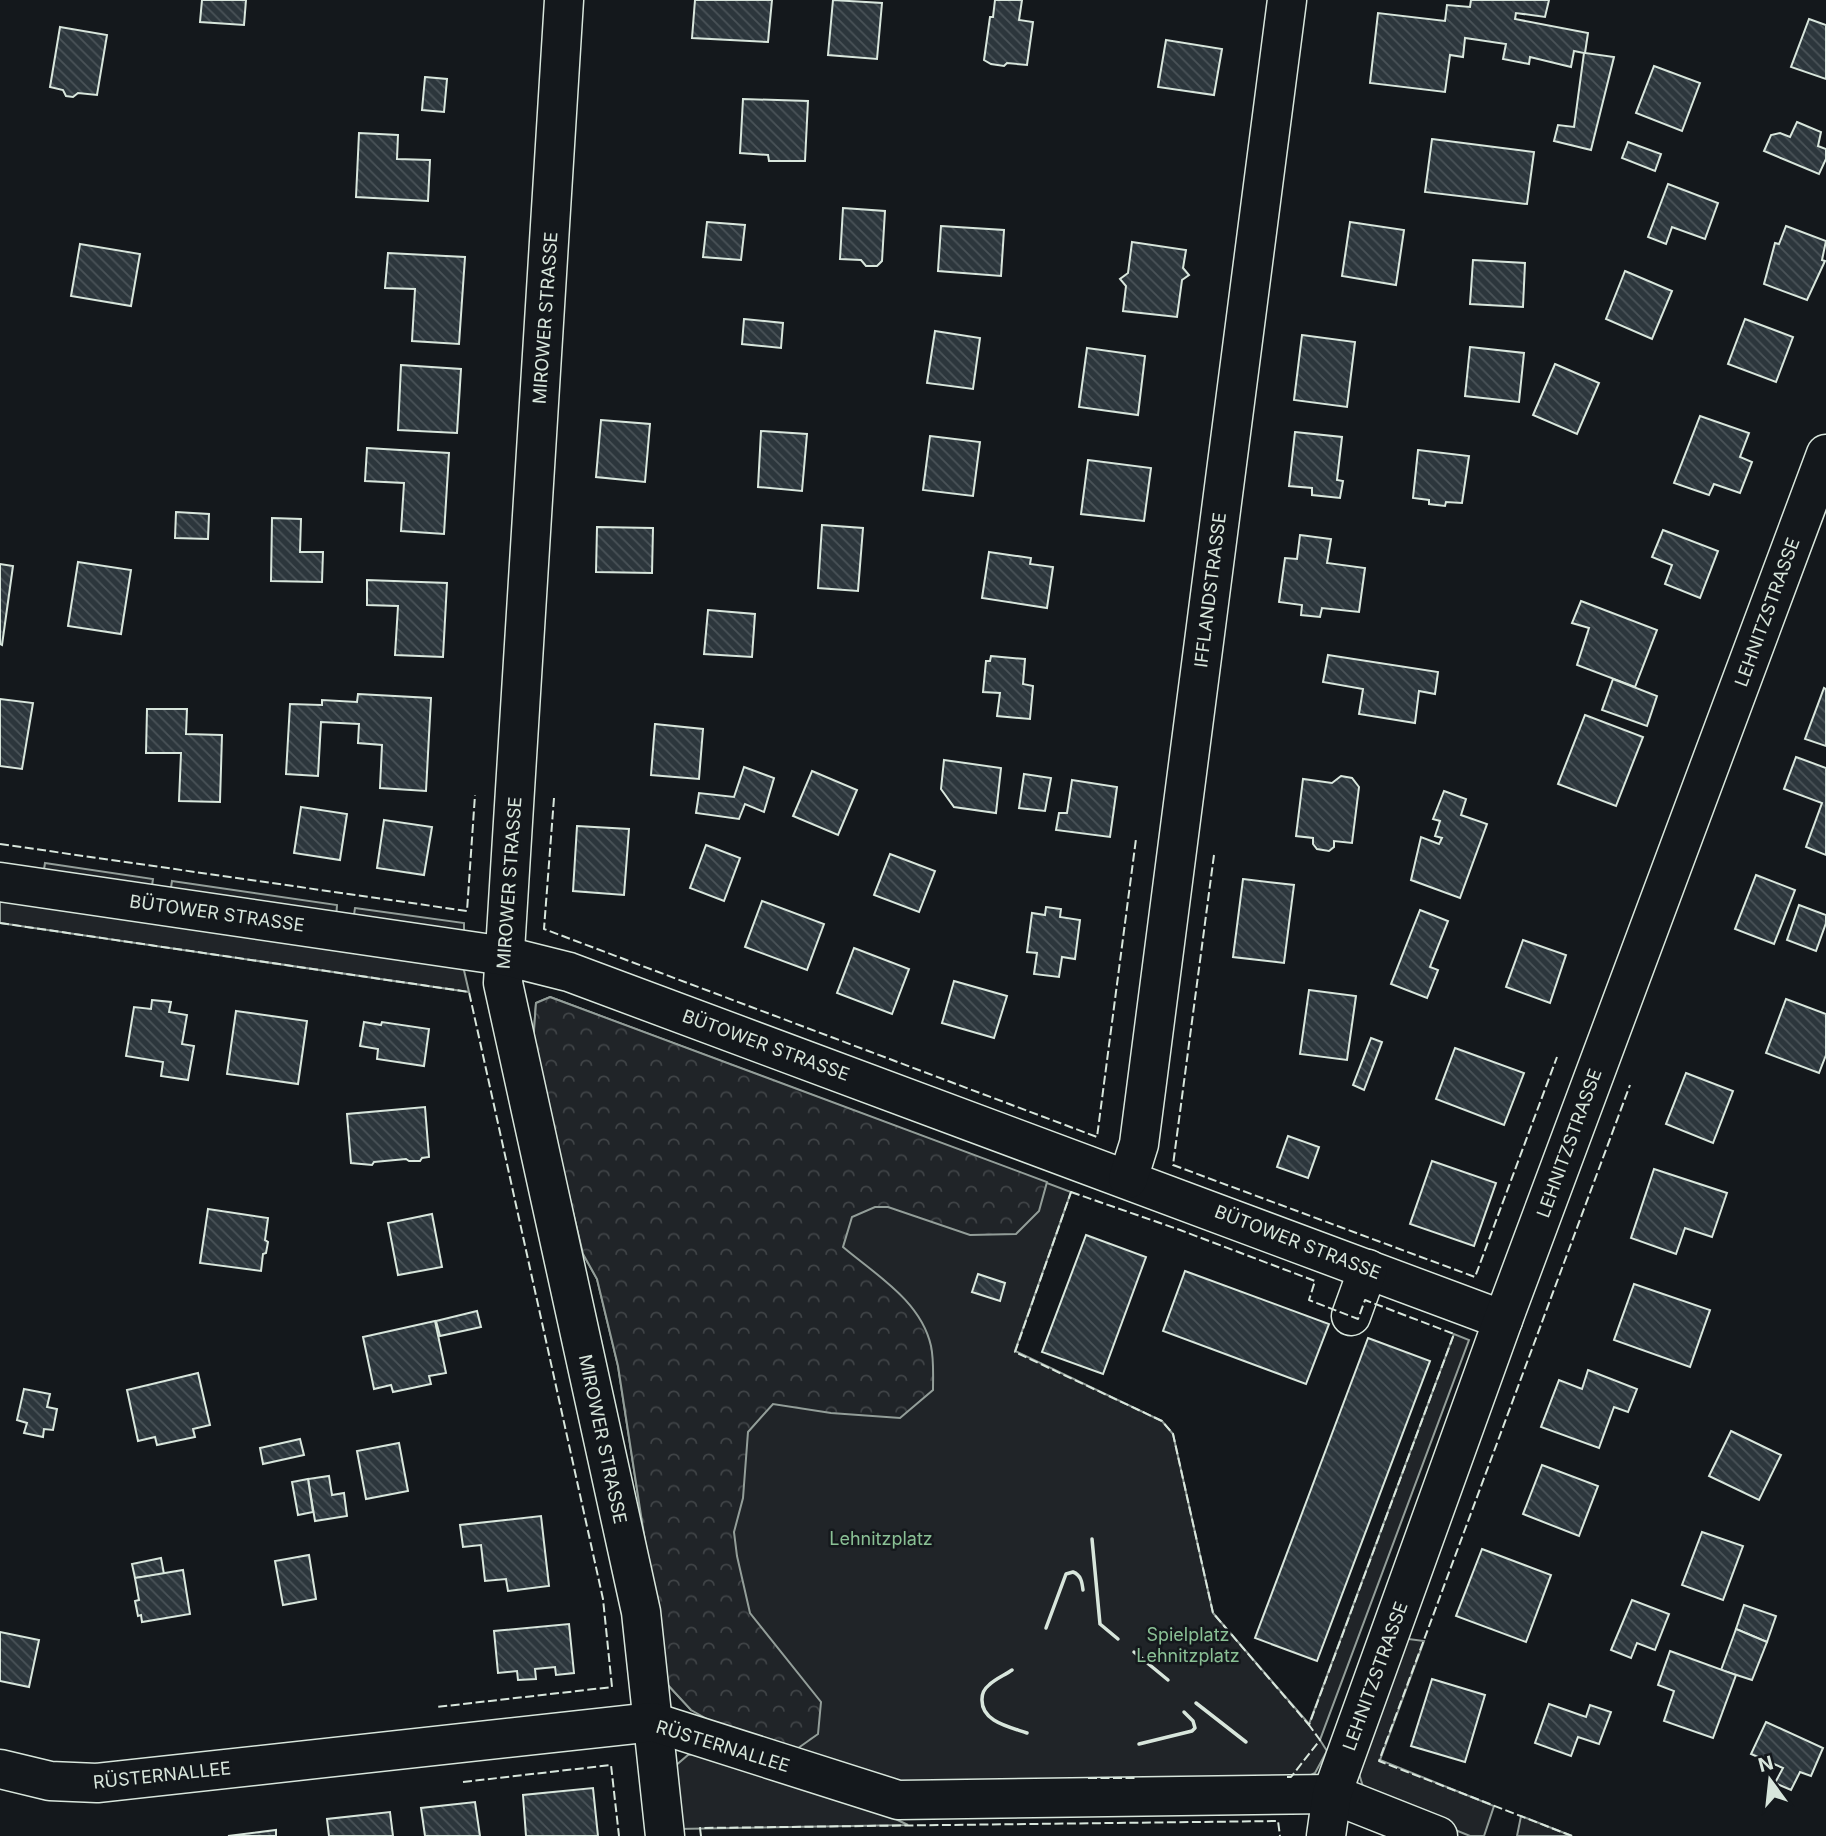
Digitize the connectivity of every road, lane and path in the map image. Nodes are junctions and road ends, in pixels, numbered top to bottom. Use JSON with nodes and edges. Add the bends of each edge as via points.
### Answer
{"nodes":[{"id":1,"x":564,"y":0,"type":"edge"},
{"id":2,"x":1287,"y":0,"type":"edge"},
{"id":3,"x":1826,"y":454,"type":"edge"},
{"id":4,"x":0,"y":881,"type":"edge"},
{"id":5,"x":505,"y":956,"type":"junction"},
{"id":6,"x":1128,"y":1179,"type":"junction"},
{"id":7,"x":1368,"y":1269,"type":"junction"},
{"id":8,"x":1350,"y":1316,"type":"dead end"},
{"id":9,"x":1503,"y":1320,"type":"junction"},
{"id":10,"x":653,"y":1722,"type":"junction"},
{"id":11,"x":0,"y":1769,"type":"edge"},
{"id":12,"x":1332,"y":1794,"type":"junction"},
{"id":13,"x":665,"y":1836,"type":"edge"},
{"id":14,"x":1326,"y":1836,"type":"edge"},
{"id":15,"x":1438,"y":1836,"type":"edge"}],
"edges":[{"from":1,"to":5,"type":"street","name":"MIROWER STRASSE"},
{"from":2,"to":6,"type":"street","name":"IFFLANDSTRASSE","via":[[1141,1132]]},
{"from":3,"to":9,"type":"street","name":"LEHNITZSTRASSE"},
{"from":4,"to":5,"type":"street","name":"BÜTOWER STRASSE"},
{"from":5,"to":6,"type":"street","name":"BÜTOWER STRASSE","via":[[569,972]]},
{"from":5,"to":10,"type":"street","name":"MIROWER STRASSE","via":[[502,983],[641,1612]]},
{"from":6,"to":7,"type":"street","name":"BÜTOWER STRASSE"},
{"from":7,"to":8,"type":"street"},
{"from":7,"to":9,"type":"street","name":"BÜTOWER STRASSE"},
{"from":9,"to":12,"type":"street","name":"LEHNITZSTRASSE"},
{"from":10,"to":11,"type":"street","name":"RÜSTERNALLEE","via":[[97,1783],[50,1781]]},
{"from":10,"to":12,"type":"street","name":"RÜSTERNALLEE","via":[[898,1800]]},
{"from":10,"to":13,"type":"street","name":"MIROWER STRASSE"},
{"from":12,"to":14,"type":"street","name":"LEHNITZSTRASSE"},
{"from":12,"to":15,"type":"street","name":"RÜSTERNALLEE"}]}
